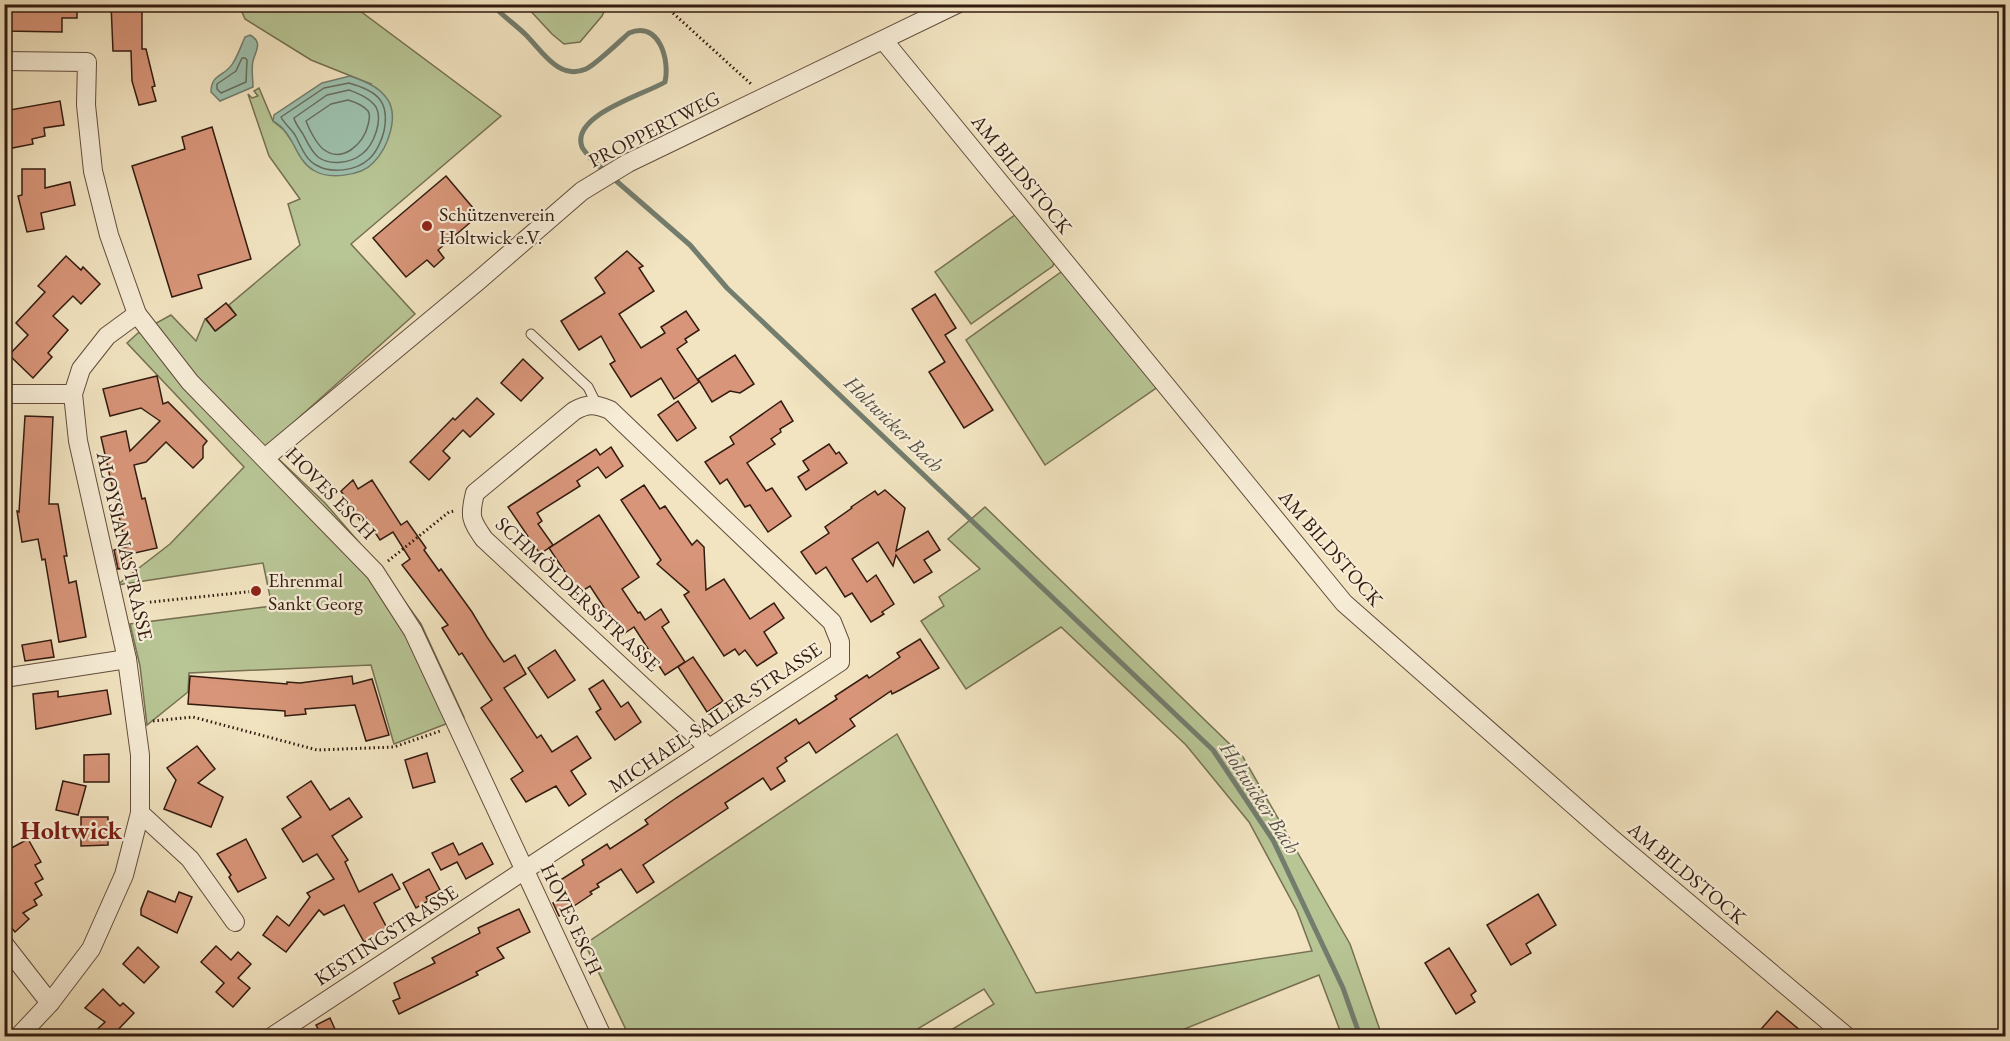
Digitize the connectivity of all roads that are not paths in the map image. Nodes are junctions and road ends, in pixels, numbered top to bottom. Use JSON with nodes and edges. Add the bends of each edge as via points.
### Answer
{"nodes":[{"id":1,"x":957,"y":4,"type":"edge"},
{"id":2,"x":884,"y":41,"type":"junction"},
{"id":3,"x":4,"y":61,"type":"edge"},
{"id":4,"x":137,"y":314,"type":"junction"},
{"id":5,"x":531,"y":334,"type":"dead end"},
{"id":6,"x":4,"y":394,"type":"edge"},
{"id":7,"x":73,"y":394,"type":"junction"},
{"id":8,"x":597,"y":405,"type":"junction"},
{"id":9,"x":265,"y":458,"type":"junction"},
{"id":10,"x":127,"y":659,"type":"junction"},
{"id":11,"x":4,"y":678,"type":"edge"},
{"id":12,"x":709,"y":748,"type":"junction"},
{"id":13,"x":140,"y":813,"type":"junction"},
{"id":14,"x":524,"y":870,"type":"junction"},
{"id":15,"x":235,"y":922,"type":"dead end"},
{"id":16,"x":4,"y":944,"type":"edge"},
{"id":17,"x":50,"y":1003,"type":"junction"},
{"id":18,"x":19,"y":1036,"type":"edge"},
{"id":19,"x":273,"y":1036,"type":"edge"},
{"id":20,"x":602,"y":1036,"type":"edge"},
{"id":21,"x":1846,"y":1036,"type":"edge"}],
"edges":[{"from":1,"to":2,"type":"street","name":"PROPPERTWEG"},
{"from":2,"to":9,"type":"street","name":"PROPPERTWEG","via":[[628,163],[582,191]]},
{"from":2,"to":21,"type":"street","name":"AM BILDSTOCK","via":[[1344,603],[1611,838]]},
{"from":3,"to":4,"type":"street","name":"HOVES ESCH","via":[[87,62],[86,105],[93,171],[109,235]]},
{"from":4,"to":7,"type":"street","name":"ALOYSIANASTRASSE","via":[[107,336],[81,369]]},
{"from":4,"to":9,"type":"street","name":"HOVES ESCH","via":[[190,382]]},
{"from":5,"to":8,"type":"lane","via":[[588,387]]},
{"from":6,"to":7,"type":"street"},
{"from":7,"to":10,"type":"street","name":"ALOYSIANASTRASSE","via":[[78,441]]},
{"from":8,"to":12,"type":"street","name":"SCHMÖLDERSSTRASSE","via":[[586,404],[574,411],[475,494],[471,508],[473,523],[484,539]]},
{"from":8,"to":12,"type":"street","name":"MICHAEL-SAILER-STRASSE","via":[[610,410],[832,622],[840,642],[840,662]]},
{"from":9,"to":14,"type":"street","name":"HOVES ESCH","via":[[375,572],[413,631]]},
{"from":10,"to":11,"type":"street"},
{"from":10,"to":13,"type":"street","name":"ALOYSIANASTRASSE","via":[[140,755]]},
{"from":12,"to":14,"type":"street","name":"MICHAEL-SAILER-STRASSE"},
{"from":13,"to":15,"type":"street","via":[[190,859]]},
{"from":13,"to":17,"type":"street","name":"ALOYSIANASTRASSE","via":[[124,874],[91,949]]},
{"from":14,"to":19,"type":"street","name":"KESTINGSTRASSE"},
{"from":14,"to":20,"type":"street","name":"HOVES ESCH"},
{"from":16,"to":17,"type":"street"},
{"from":17,"to":18,"type":"street","name":"ALOYSIANASTRASSE"}]}
